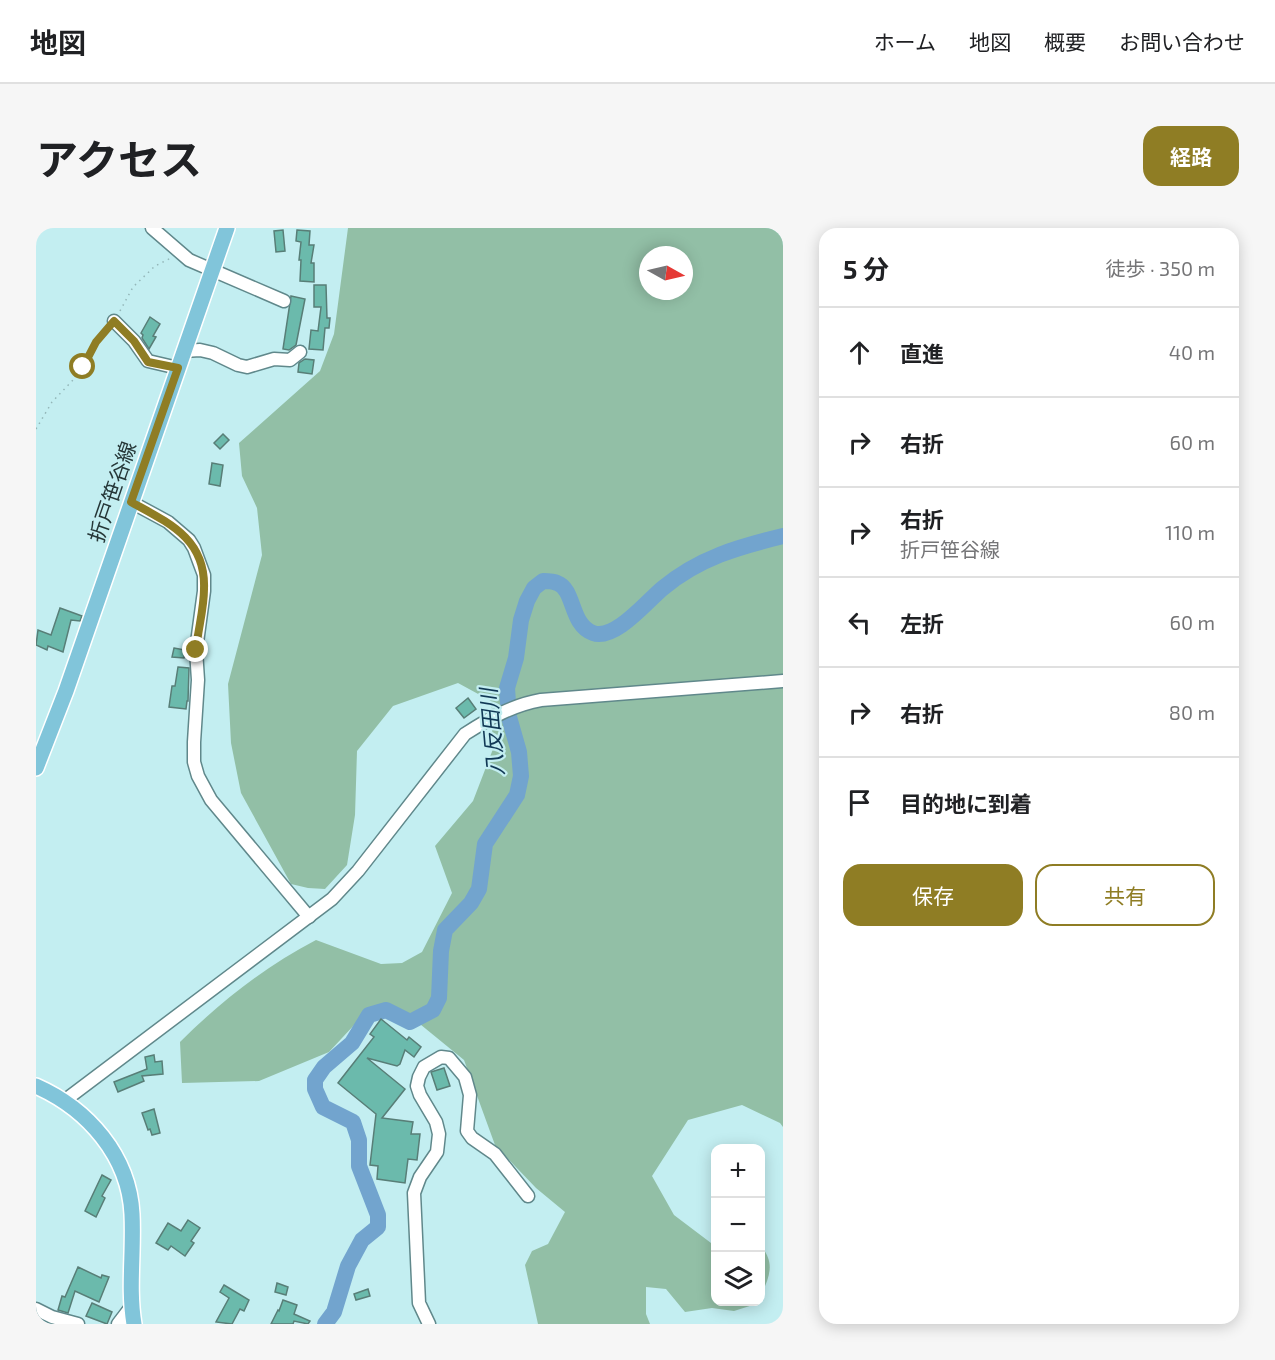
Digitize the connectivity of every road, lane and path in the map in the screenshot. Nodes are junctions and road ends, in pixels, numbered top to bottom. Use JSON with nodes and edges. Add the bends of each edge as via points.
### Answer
{"nodes":[{"id":1,"x":153,"y":228,"type":"edge"},
{"id":2,"x":227,"y":228,"type":"edge"},
{"id":3,"x":178,"y":252,"type":"junction"},
{"id":4,"x":212,"y":270,"type":"junction"},
{"id":5,"x":284,"y":302,"type":"dead end"},
{"id":6,"x":114,"y":321,"type":"junction"},
{"id":7,"x":184,"y":351,"type":"junction"},
{"id":8,"x":300,"y":352,"type":"dead end"},
{"id":9,"x":178,"y":368,"type":"junction"},
{"id":10,"x":36,"y":429,"type":"edge"},
{"id":11,"x":131,"y":502,"type":"junction"},
{"id":12,"x":783,"y":681,"type":"edge"},
{"id":13,"x":36,"y":768,"type":"edge"},
{"id":14,"x":309,"y":917,"type":"junction"},
{"id":15,"x":36,"y":1086,"type":"edge"},
{"id":16,"x":64,"y":1101,"type":"junction"},
{"id":17,"x":528,"y":1196,"type":"dead end"},
{"id":18,"x":131,"y":1307,"type":"junction"},
{"id":19,"x":36,"y":1309,"type":"edge"},
{"id":20,"x":78,"y":1324,"type":"edge"},
{"id":21,"x":118,"y":1324,"type":"edge"},
{"id":22,"x":134,"y":1324,"type":"edge"},
{"id":23,"x":429,"y":1324,"type":"edge"}],
"edges":[{"from":1,"to":3,"type":"street"},
{"from":2,"to":4,"type":"main road","name":"折戸笹谷線"},
{"from":3,"to":4,"type":"street"},
{"from":3,"to":6,"type":"path","via":[[155,266],[134,287]]},
{"from":4,"to":5,"type":"street"},
{"from":4,"to":7,"type":"main road","name":"折戸笹谷線"},
{"from":6,"to":9,"type":"street","via":[[148,362]]},
{"from":6,"to":10,"type":"path"},
{"from":7,"to":8,"type":"street","via":[[213,353],[247,367],[274,359],[290,360]]},
{"from":7,"to":9,"type":"main road","name":"折戸笹谷線"},
{"from":9,"to":11,"type":"main road","name":"折戸笹谷線"},
{"from":11,"to":13,"type":"main road","name":"折戸笹谷線"},
{"from":11,"to":14,"type":"street","via":[[168,522],[189,540],[204,575],[196,650],[194,762],[198,776],[211,800]]},
{"from":12,"to":14,"type":"street","via":[[542,700],[494,716],[465,734],[358,871]]},
{"from":14,"to":16,"type":"street"},
{"from":15,"to":16,"type":"main road"},
{"from":16,"to":18,"type":"main road","via":[[105,1139],[126,1179],[132,1214]]},
{"from":17,"to":23,"type":"street","via":[[495,1154],[467,1131],[470,1095],[459,1069],[449,1058],[441,1057],[424,1067],[417,1086],[439,1134],[437,1152],[414,1193],[419,1304]]},
{"from":18,"to":21,"type":"street"},
{"from":18,"to":22,"type":"main road"},
{"from":19,"to":20,"type":"street"}]}
